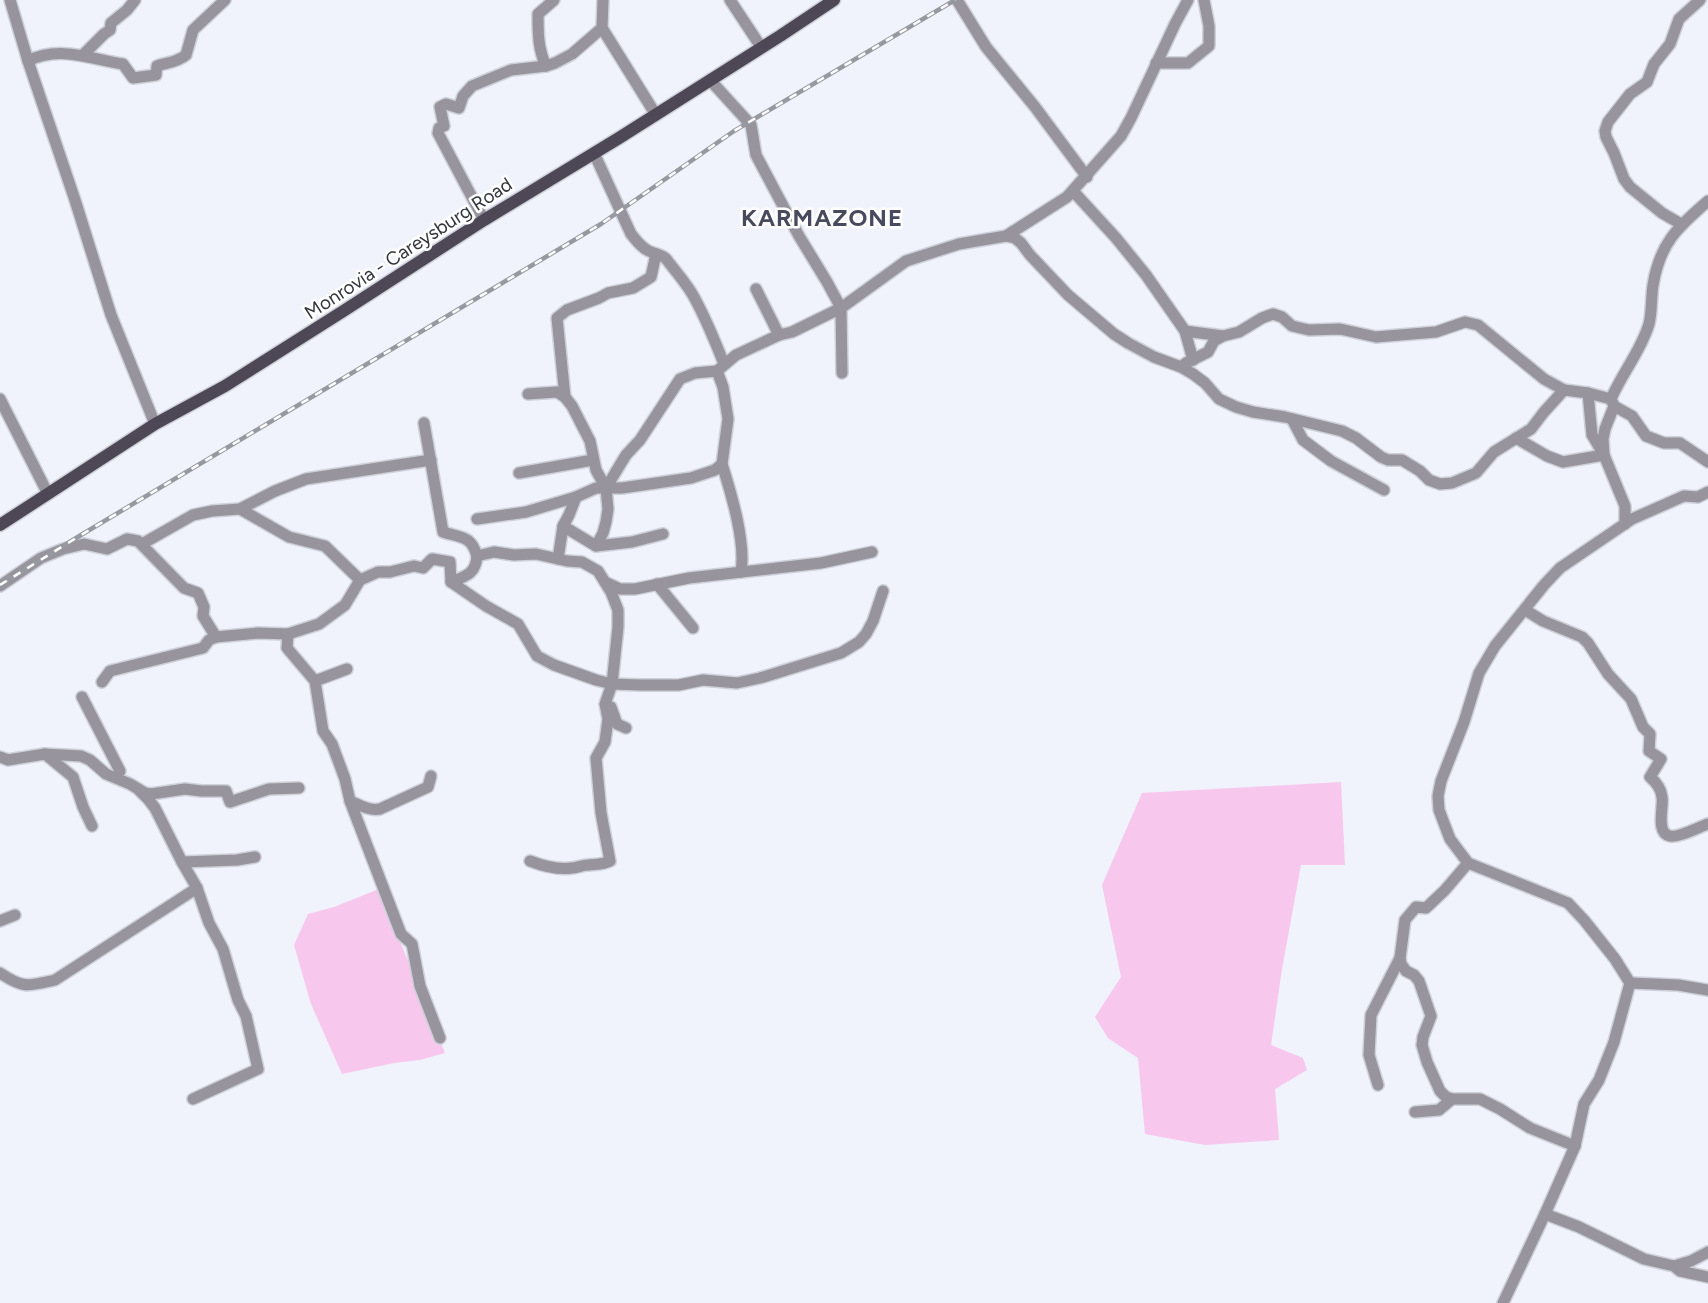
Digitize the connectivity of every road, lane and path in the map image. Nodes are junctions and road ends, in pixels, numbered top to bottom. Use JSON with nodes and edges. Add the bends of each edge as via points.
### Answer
{"nodes":[{"id":1,"x":10,"y":0,"type":"edge"},
{"id":2,"x":135,"y":0,"type":"edge"},
{"id":3,"x":224,"y":0,"type":"edge"},
{"id":4,"x":554,"y":0,"type":"edge"},
{"id":5,"x":603,"y":0,"type":"edge"},
{"id":6,"x":730,"y":0,"type":"edge"},
{"id":7,"x":834,"y":0,"type":"edge"},
{"id":8,"x":957,"y":0,"type":"edge"},
{"id":9,"x":1202,"y":0,"type":"edge"},
{"id":10,"x":1700,"y":0,"type":"edge"},
{"id":11,"x":1187,"y":1,"type":"edge"},
{"id":12,"x":602,"y":28,"type":"junction"},
{"id":13,"x":761,"y":47,"type":"junction"},
{"id":14,"x":83,"y":55,"type":"junction"},
{"id":15,"x":28,"y":61,"type":"junction"},
{"id":16,"x":1156,"y":63,"type":"junction"},
{"id":17,"x":546,"y":66,"type":"junction"},
{"id":18,"x":710,"y":80,"type":"junction"},
{"id":19,"x":656,"y":115,"type":"junction"},
{"id":20,"x":594,"y":153,"type":"junction"},
{"id":21,"x":1087,"y":177,"type":"junction"},
{"id":22,"x":1073,"y":191,"type":"junction"},
{"id":23,"x":1707,"y":203,"type":"edge"},
{"id":24,"x":484,"y":220,"type":"junction"},
{"id":25,"x":1681,"y":224,"type":"junction"},
{"id":26,"x":1006,"y":236,"type":"junction"},
{"id":27,"x":656,"y":254,"type":"junction"},
{"id":28,"x":756,"y":289,"type":"dead end"},
{"id":29,"x":841,"y":308,"type":"junction"},
{"id":30,"x":1185,"y":331,"type":"junction"},
{"id":31,"x":779,"y":335,"type":"junction"},
{"id":32,"x":1223,"y":336,"type":"junction"},
{"id":33,"x":1193,"y":360,"type":"junction"},
{"id":34,"x":720,"y":367,"type":"junction"},
{"id":35,"x":1181,"y":367,"type":"junction"},
{"id":36,"x":842,"y":373,"type":"dead end"},
{"id":37,"x":1564,"y":390,"type":"junction"},
{"id":38,"x":1588,"y":393,"type":"junction"},
{"id":39,"x":528,"y":394,"type":"dead end"},
{"id":40,"x":564,"y":397,"type":"junction"},
{"id":41,"x":0,"y":399,"type":"edge"},
{"id":42,"x":1613,"y":403,"type":"junction"},
{"id":43,"x":1292,"y":419,"type":"junction"},
{"id":44,"x":424,"y":423,"type":"dead end"},
{"id":45,"x":155,"y":424,"type":"junction"},
{"id":46,"x":1516,"y":438,"type":"junction"},
{"id":47,"x":1604,"y":455,"type":"junction"},
{"id":48,"x":431,"y":460,"type":"junction"},
{"id":49,"x":593,"y":460,"type":"junction"},
{"id":50,"x":1708,"y":462,"type":"edge"},
{"id":51,"x":722,"y":464,"type":"junction"},
{"id":52,"x":519,"y":473,"type":"dead end"},
{"id":53,"x":606,"y":488,"type":"junction"},
{"id":54,"x":1384,"y":490,"type":"dead end"},
{"id":55,"x":1708,"y":492,"type":"edge"},
{"id":56,"x":48,"y":494,"type":"junction"},
{"id":57,"x":576,"y":497,"type":"junction"},
{"id":58,"x":240,"y":509,"type":"junction"},
{"id":59,"x":477,"y":519,"type":"dead end"},
{"id":60,"x":1624,"y":524,"type":"junction"},
{"id":61,"x":0,"y":525,"type":"edge"},
{"id":62,"x":563,"y":526,"type":"junction"},
{"id":63,"x":663,"y":534,"type":"dead end"},
{"id":64,"x":142,"y":544,"type":"junction"},
{"id":65,"x":596,"y":546,"type":"junction"},
{"id":66,"x":872,"y":552,"type":"dead end"},
{"id":67,"x":478,"y":556,"type":"junction"},
{"id":68,"x":558,"y":559,"type":"junction"},
{"id":69,"x":741,"y":572,"type":"junction"},
{"id":70,"x":360,"y":580,"type":"junction"},
{"id":71,"x":451,"y":582,"type":"junction"},
{"id":72,"x":604,"y":582,"type":"junction"},
{"id":73,"x":657,"y":584,"type":"junction"},
{"id":74,"x":0,"y":586,"type":"edge"},
{"id":75,"x":883,"y":591,"type":"dead end"},
{"id":76,"x":1525,"y":610,"type":"junction"},
{"id":77,"x":693,"y":628,"type":"dead end"},
{"id":78,"x":288,"y":634,"type":"junction"},
{"id":79,"x":216,"y":638,"type":"junction"},
{"id":80,"x":347,"y":668,"type":"dead end"},
{"id":81,"x":315,"y":681,"type":"junction"},
{"id":82,"x":102,"y":682,"type":"dead end"},
{"id":83,"x":612,"y":684,"type":"junction"},
{"id":84,"x":82,"y":697,"type":"dead end"},
{"id":85,"x":605,"y":704,"type":"junction"},
{"id":86,"x":626,"y":728,"type":"dead end"},
{"id":87,"x":45,"y":754,"type":"junction"},
{"id":88,"x":0,"y":756,"type":"edge"},
{"id":89,"x":120,"y":771,"type":"dead end"},
{"id":90,"x":431,"y":776,"type":"dead end"},
{"id":91,"x":299,"y":788,"type":"dead end"},
{"id":92,"x":138,"y":789,"type":"junction"},
{"id":93,"x":350,"y":800,"type":"junction"},
{"id":94,"x":1708,"y":824,"type":"edge"},
{"id":95,"x":92,"y":826,"type":"dead end"},
{"id":96,"x":254,"y":857,"type":"dead end"},
{"id":97,"x":530,"y":861,"type":"dead end"},
{"id":98,"x":182,"y":862,"type":"junction"},
{"id":99,"x":1468,"y":863,"type":"junction"},
{"id":100,"x":197,"y":888,"type":"junction"},
{"id":101,"x":15,"y":915,"type":"dead end"},
{"id":102,"x":0,"y":919,"type":"edge"},
{"id":103,"x":1400,"y":958,"type":"junction"},
{"id":104,"x":0,"y":973,"type":"edge"},
{"id":105,"x":1630,"y":983,"type":"junction"},
{"id":106,"x":1708,"y":990,"type":"edge"},
{"id":107,"x":440,"y":1038,"type":"dead end"},
{"id":108,"x":1378,"y":1084,"type":"dead end"},
{"id":109,"x":193,"y":1099,"type":"dead end"},
{"id":110,"x":1452,"y":1099,"type":"junction"},
{"id":111,"x":1415,"y":1112,"type":"dead end"},
{"id":112,"x":1575,"y":1146,"type":"junction"},
{"id":113,"x":1545,"y":1214,"type":"junction"},
{"id":114,"x":1708,"y":1252,"type":"edge"},
{"id":115,"x":1674,"y":1266,"type":"junction"},
{"id":116,"x":1708,"y":1277,"type":"edge"},
{"id":117,"x":1503,"y":1303,"type":"edge"}],
"edges":[{"from":1,"to":15,"type":"street"},
{"from":2,"to":14,"type":"street"},
{"from":3,"to":14,"type":"street","via":[[193,30],[186,55],[172,64],[157,66],[156,75],[133,78],[123,64]]},
{"from":4,"to":17,"type":"street","via":[[538,14],[540,54]]},
{"from":5,"to":12,"type":"street"},
{"from":6,"to":13,"type":"street"},
{"from":7,"to":13,"type":"main road","name":"Monrovia - Careysburg Road"},
{"from":8,"to":21,"type":"street","via":[[986,47]]},
{"from":9,"to":11,"type":"street"},
{"from":9,"to":16,"type":"street","via":[[1209,26],[1209,46],[1188,63]]},
{"from":10,"to":25,"type":"street","via":[[1679,19],[1670,44],[1654,64],[1647,82],[1630,94],[1608,122],[1605,131],[1630,187]]},
{"from":11,"to":16,"type":"street"},
{"from":12,"to":17,"type":"street","via":[[572,54]]},
{"from":12,"to":19,"type":"street"},
{"from":13,"to":18,"type":"main road","name":"Monrovia - Careysburg Road"},
{"from":14,"to":15,"type":"street","via":[[50,53]]},
{"from":15,"to":45,"type":"street","via":[[112,314]]},
{"from":16,"to":21,"type":"street","via":[[1121,136]]},
{"from":17,"to":24,"type":"street","via":[[501,73],[466,91],[459,108],[446,104],[440,107],[444,126],[438,133]]},
{"from":18,"to":19,"type":"main road","name":"Monrovia - Careysburg Road"},
{"from":18,"to":29,"type":"street","via":[[751,125],[756,155],[798,236]]},
{"from":19,"to":20,"type":"main road","name":"Monrovia - Careysburg Road"},
{"from":20,"to":24,"type":"main road","name":"Monrovia - Careysburg Road"},
{"from":20,"to":27,"type":"street","via":[[631,234],[638,243]]},
{"from":21,"to":22,"type":"street"},
{"from":22,"to":26,"type":"street"},
{"from":22,"to":30,"type":"street","via":[[1146,275]]},
{"from":23,"to":25,"type":"street"},
{"from":24,"to":45,"type":"main road","name":"Monrovia - Careysburg Road","via":[[225,386]]},
{"from":25,"to":42,"type":"street","via":[[1665,244],[1658,262],[1650,322],[1640,348],[1619,381]]},
{"from":26,"to":29,"type":"street","via":[[959,244],[906,261]]},
{"from":26,"to":35,"type":"street","via":[[1021,243],[1068,295],[1114,334],[1154,357]]},
{"from":27,"to":34,"type":"street","via":[[666,258],[693,296]]},
{"from":27,"to":40,"type":"street","via":[[651,277],[633,288],[608,293],[567,310],[557,318]]},
{"from":28,"to":31,"type":"street"},
{"from":29,"to":31,"type":"street"},
{"from":29,"to":36,"type":"street"},
{"from":30,"to":32,"type":"street"},
{"from":30,"to":33,"type":"street"},
{"from":31,"to":34,"type":"street","via":[[736,355]]},
{"from":32,"to":33,"type":"street","via":[[1214,341],[1208,352]]},
{"from":32,"to":37,"type":"street","via":[[1239,332],[1273,314],[1292,326],[1308,330],[1340,329],[1376,337],[1436,332],[1465,322],[1478,325],[1544,379]]},
{"from":33,"to":35,"type":"street"},
{"from":34,"to":51,"type":"street","via":[[728,420]]},
{"from":34,"to":53,"type":"street","via":[[680,379]]},
{"from":35,"to":43,"type":"street","via":[[1205,383],[1219,399],[1236,407]]},
{"from":37,"to":38,"type":"street"},
{"from":37,"to":46,"type":"street","via":[[1531,429]]},
{"from":38,"to":42,"type":"street"},
{"from":38,"to":47,"type":"street","via":[[1592,436]]},
{"from":39,"to":40,"type":"street","via":[[557,392]]},
{"from":40,"to":49,"type":"street","via":[[590,441]]},
{"from":41,"to":56,"type":"street"},
{"from":42,"to":47,"type":"street","via":[[1603,439]]},
{"from":42,"to":50,"type":"street","via":[[1632,416],[1646,436],[1664,443],[1680,442]]},
{"from":43,"to":46,"type":"street","via":[[1342,431],[1381,457],[1402,460],[1440,484],[1452,483],[1476,473],[1494,452]]},
{"from":43,"to":54,"type":"street","via":[[1303,440],[1331,461]]},
{"from":44,"to":48,"type":"street"},
{"from":45,"to":56,"type":"main road","name":"Monrovia - Careysburg Road"},
{"from":46,"to":47,"type":"street","via":[[1564,462]]},
{"from":47,"to":60,"type":"street","via":[[1625,506]]},
{"from":48,"to":58,"type":"street","via":[[306,479]]},
{"from":48,"to":67,"type":"street","via":[[443,532],[468,540]]},
{"from":49,"to":52,"type":"street"},
{"from":49,"to":53,"type":"street"},
{"from":51,"to":53,"type":"street","via":[[715,470],[691,478]]},
{"from":51,"to":69,"type":"street","via":[[738,525],[743,563]]},
{"from":53,"to":57,"type":"street","via":[[596,488]]},
{"from":53,"to":65,"type":"street","via":[[606,522]]},
{"from":55,"to":60,"type":"street","via":[[1698,497],[1684,496]]},
{"from":56,"to":61,"type":"main road","name":"Monrovia - Careysburg Road"},
{"from":57,"to":59,"type":"street","via":[[526,512]]},
{"from":57,"to":62,"type":"street"},
{"from":58,"to":64,"type":"street","via":[[193,515]]},
{"from":58,"to":70,"type":"street","via":[[289,537],[325,546]]},
{"from":60,"to":76,"type":"street","via":[[1560,568]]},
{"from":62,"to":65,"type":"street"},
{"from":62,"to":68,"type":"street"},
{"from":63,"to":65,"type":"street"},
{"from":64,"to":74,"type":"street","via":[[127,539],[107,549],[84,544],[68,548],[42,558]]},
{"from":64,"to":79,"type":"street","via":[[184,588],[198,593],[204,607],[203,616]]},
{"from":66,"to":69,"type":"street","via":[[821,563]]},
{"from":67,"to":68,"type":"street","via":[[494,552],[536,554]]},
{"from":67,"to":71,"type":"street","via":[[473,570]]},
{"from":68,"to":72,"type":"street","via":[[582,562],[598,571]]},
{"from":69,"to":73,"type":"street"},
{"from":70,"to":71,"type":"street","via":[[378,572],[414,566],[423,568],[432,559],[450,562]]},
{"from":70,"to":78,"type":"street","via":[[345,605],[318,624]]},
{"from":71,"to":83,"type":"street","via":[[518,624],[537,656],[554,666]]},
{"from":72,"to":73,"type":"street","via":[[620,589]]},
{"from":72,"to":83,"type":"street","via":[[618,610]]},
{"from":73,"to":77,"type":"street"},
{"from":75,"to":83,"type":"street","via":[[866,634],[841,652],[737,683],[703,680],[679,685]]},
{"from":76,"to":94,"type":"street","via":[[1543,622],[1588,642],[1608,674],[1631,699],[1650,734],[1649,751],[1660,759],[1650,777],[1660,789],[1660,817],[1666,834],[1678,836]]},
{"from":76,"to":99,"type":"street","via":[[1495,646],[1479,673],[1441,781],[1440,810],[1450,839]]},
{"from":78,"to":79,"type":"street","via":[[258,633]]},
{"from":78,"to":81,"type":"street","via":[[287,648]]},
{"from":79,"to":82,"type":"street","via":[[209,640],[203,648],[110,671]]},
{"from":80,"to":81,"type":"street"},
{"from":81,"to":93,"type":"street","via":[[323,732],[332,744]]},
{"from":83,"to":85,"type":"street"},
{"from":84,"to":89,"type":"street"},
{"from":85,"to":86,"type":"street","via":[[611,708],[617,724]]},
{"from":85,"to":97,"type":"street","via":[[608,719],[605,742],[596,758],[610,861],[572,868],[541,866]]},
{"from":87,"to":88,"type":"street","via":[[8,760]]},
{"from":87,"to":92,"type":"street","via":[[85,758],[106,774]]},
{"from":87,"to":95,"type":"street","via":[[73,777]]},
{"from":90,"to":93,"type":"street","via":[[428,787],[380,809],[366,808]]},
{"from":91,"to":92,"type":"street","via":[[269,789],[230,802],[226,791],[185,789],[157,794]]},
{"from":92,"to":98,"type":"street","via":[[155,808]]},
{"from":93,"to":107,"type":"street","via":[[401,934],[412,944],[420,986]]},
{"from":96,"to":98,"type":"street"},
{"from":98,"to":100,"type":"street"},
{"from":99,"to":103,"type":"street","via":[[1426,908],[1416,907],[1405,920]]},
{"from":99,"to":105,"type":"street","via":[[1568,903],[1615,959]]},
{"from":100,"to":104,"type":"street","via":[[55,980],[28,986],[16,984]]},
{"from":100,"to":109,"type":"street","via":[[246,1016],[258,1068]]},
{"from":101,"to":102,"type":"street"},
{"from":103,"to":108,"type":"street","via":[[1371,1015],[1369,1055]]},
{"from":103,"to":110,"type":"street","via":[[1406,972],[1419,981],[1430,1016],[1422,1045],[1427,1062],[1440,1091]]},
{"from":105,"to":106,"type":"street"},
{"from":105,"to":112,"type":"street","via":[[1614,1042],[1599,1080],[1584,1104]]},
{"from":110,"to":111,"type":"street","via":[[1439,1110]]},
{"from":110,"to":112,"type":"street","via":[[1480,1100],[1530,1128]]},
{"from":112,"to":113,"type":"street"},
{"from":113,"to":115,"type":"street","via":[[1579,1227],[1644,1260]]},
{"from":113,"to":117,"type":"street"},
{"from":114,"to":115,"type":"street","via":[[1691,1262]]},
{"from":115,"to":116,"type":"street","via":[[1680,1271]]}]}
